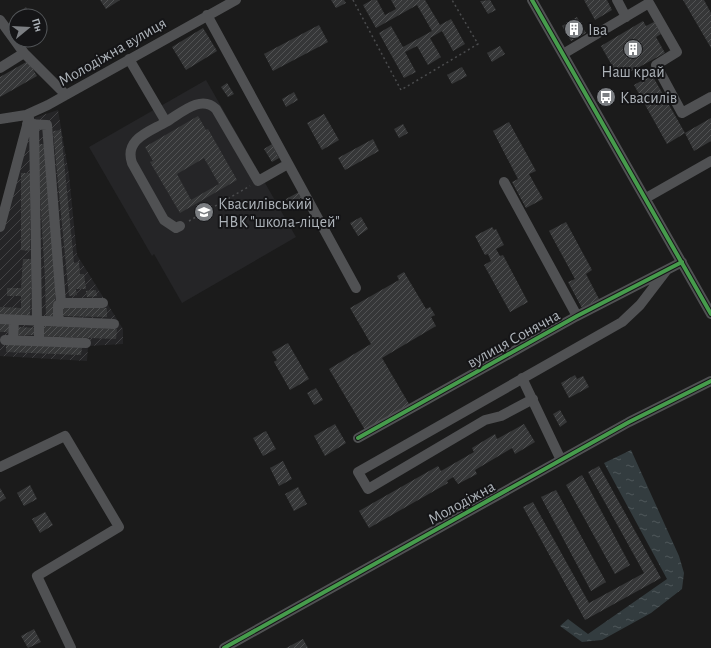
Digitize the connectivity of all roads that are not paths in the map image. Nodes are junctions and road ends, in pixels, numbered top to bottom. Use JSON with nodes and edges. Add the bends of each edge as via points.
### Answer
{"nodes":[{"id":1,"x":236,"y":0,"type":"edge"},
{"id":2,"x":532,"y":0,"type":"edge"},
{"id":3,"x":617,"y":0,"type":"edge"},
{"id":4,"x":207,"y":15,"type":"junction"},
{"id":5,"x":626,"y":17,"type":"junction"},
{"id":6,"x":0,"y":20,"type":"edge"},
{"id":7,"x":24,"y":53,"type":"junction"},
{"id":8,"x":563,"y":54,"type":"junction"},
{"id":9,"x":129,"y":59,"type":"junction"},
{"id":10,"x":0,"y":68,"type":"edge"},
{"id":11,"x":66,"y":95,"type":"junction"},
{"id":12,"x":711,"y":96,"type":"edge"},
{"id":13,"x":30,"y":112,"type":"junction"},
{"id":14,"x":0,"y":119,"type":"edge"},
{"id":15,"x":166,"y":122,"type":"junction"},
{"id":16,"x":31,"y":124,"type":"junction"},
{"id":17,"x":711,"y":161,"type":"edge"},
{"id":18,"x":288,"y":164,"type":"junction"},
{"id":19,"x":504,"y":182,"type":"dead end"},
{"id":20,"x":646,"y":198,"type":"junction"},
{"id":21,"x":180,"y":226,"type":"road end"},
{"id":22,"x":0,"y":227,"type":"edge"},
{"id":23,"x":682,"y":262,"type":"junction"},
{"id":24,"x":666,"y":271,"type":"junction"},
{"id":25,"x":356,"y":288,"type":"dead end"},
{"id":26,"x":61,"y":303,"type":"junction"},
{"id":27,"x":103,"y":303,"type":"dead end"},
{"id":28,"x":711,"y":314,"type":"edge"},
{"id":29,"x":577,"y":316,"type":"junction"},
{"id":30,"x":0,"y":319,"type":"edge"},
{"id":31,"x":14,"y":320,"type":"junction"},
{"id":32,"x":38,"y":321,"type":"junction"},
{"id":33,"x":58,"y":322,"type":"junction"},
{"id":34,"x":114,"y":324,"type":"dead end"},
{"id":35,"x":39,"y":341,"type":"junction"},
{"id":36,"x":86,"y":342,"type":"dead end"},
{"id":37,"x":522,"y":378,"type":"junction"},
{"id":38,"x":711,"y":381,"type":"edge"},
{"id":39,"x":533,"y":399,"type":"junction"},
{"id":40,"x":358,"y":438,"type":"dead end"},
{"id":41,"x":561,"y":460,"type":"junction"},
{"id":42,"x":0,"y":467,"type":"edge"},
{"id":43,"x":71,"y":648,"type":"edge"},
{"id":44,"x":224,"y":648,"type":"edge"}],
"edges":[{"from":1,"to":4,"type":"street","name":"Молодіжна вулиця"},
{"from":2,"to":8,"type":"street"},
{"from":3,"to":5,"type":"street"},
{"from":4,"to":9,"type":"street","name":"Молодіжна вулиця"},
{"from":4,"to":18,"type":"street"},
{"from":5,"to":8,"type":"street"},
{"from":5,"to":12,"type":"street","via":[[649,4],[677,52],[656,65],[682,113]]},
{"from":6,"to":7,"type":"street"},
{"from":7,"to":10,"type":"street"},
{"from":7,"to":11,"type":"street"},
{"from":8,"to":20,"type":"street"},
{"from":9,"to":11,"type":"street","name":"Молодіжна вулиця"},
{"from":9,"to":15,"type":"street"},
{"from":11,"to":13,"type":"street","name":"Молодіжна вулиця"},
{"from":13,"to":14,"type":"street","name":"Молодіжна вулиця","via":[[26,115]]},
{"from":13,"to":16,"type":"street"},
{"from":15,"to":18,"type":"street","via":[[200,102],[211,104],[258,181]]},
{"from":15,"to":21,"type":"street","via":[[135,141],[130,147],[129,154],[164,220],[176,228]]},
{"from":16,"to":22,"type":"street"},
{"from":16,"to":26,"type":"street","via":[[47,125]]},
{"from":16,"to":32,"type":"street"},
{"from":17,"to":20,"type":"street"},
{"from":18,"to":25,"type":"street"},
{"from":19,"to":29,"type":"street"},
{"from":20,"to":23,"type":"street"},
{"from":23,"to":24,"type":"street","name":"вулиця Сонячна"},
{"from":23,"to":28,"type":"street"},
{"from":24,"to":29,"type":"street","name":"вулиця Сонячна"},
{"from":24,"to":37,"type":"street","via":[[640,305],[622,322]]},
{"from":26,"to":27,"type":"street"},
{"from":26,"to":33,"type":"street","via":[[58,305]]},
{"from":29,"to":40,"type":"street","name":"вулиця Сонячна"},
{"from":30,"to":31,"type":"street"},
{"from":31,"to":32,"type":"street"},
{"from":31,"to":35,"type":"street","via":[[9,340]]},
{"from":32,"to":33,"type":"street"},
{"from":32,"to":35,"type":"street"},
{"from":33,"to":34,"type":"street"},
{"from":35,"to":36,"type":"street"},
{"from":37,"to":39,"type":"street"},
{"from":37,"to":39,"type":"street","via":[[358,472],[368,489],[485,420],[501,416]]},
{"from":38,"to":41,"type":"street","name":"Молодіжна"},
{"from":39,"to":41,"type":"street"},
{"from":41,"to":44,"type":"street","name":"Молодіжна"},
{"from":42,"to":43,"type":"street","via":[[65,436],[119,527],[37,576]]}]}
